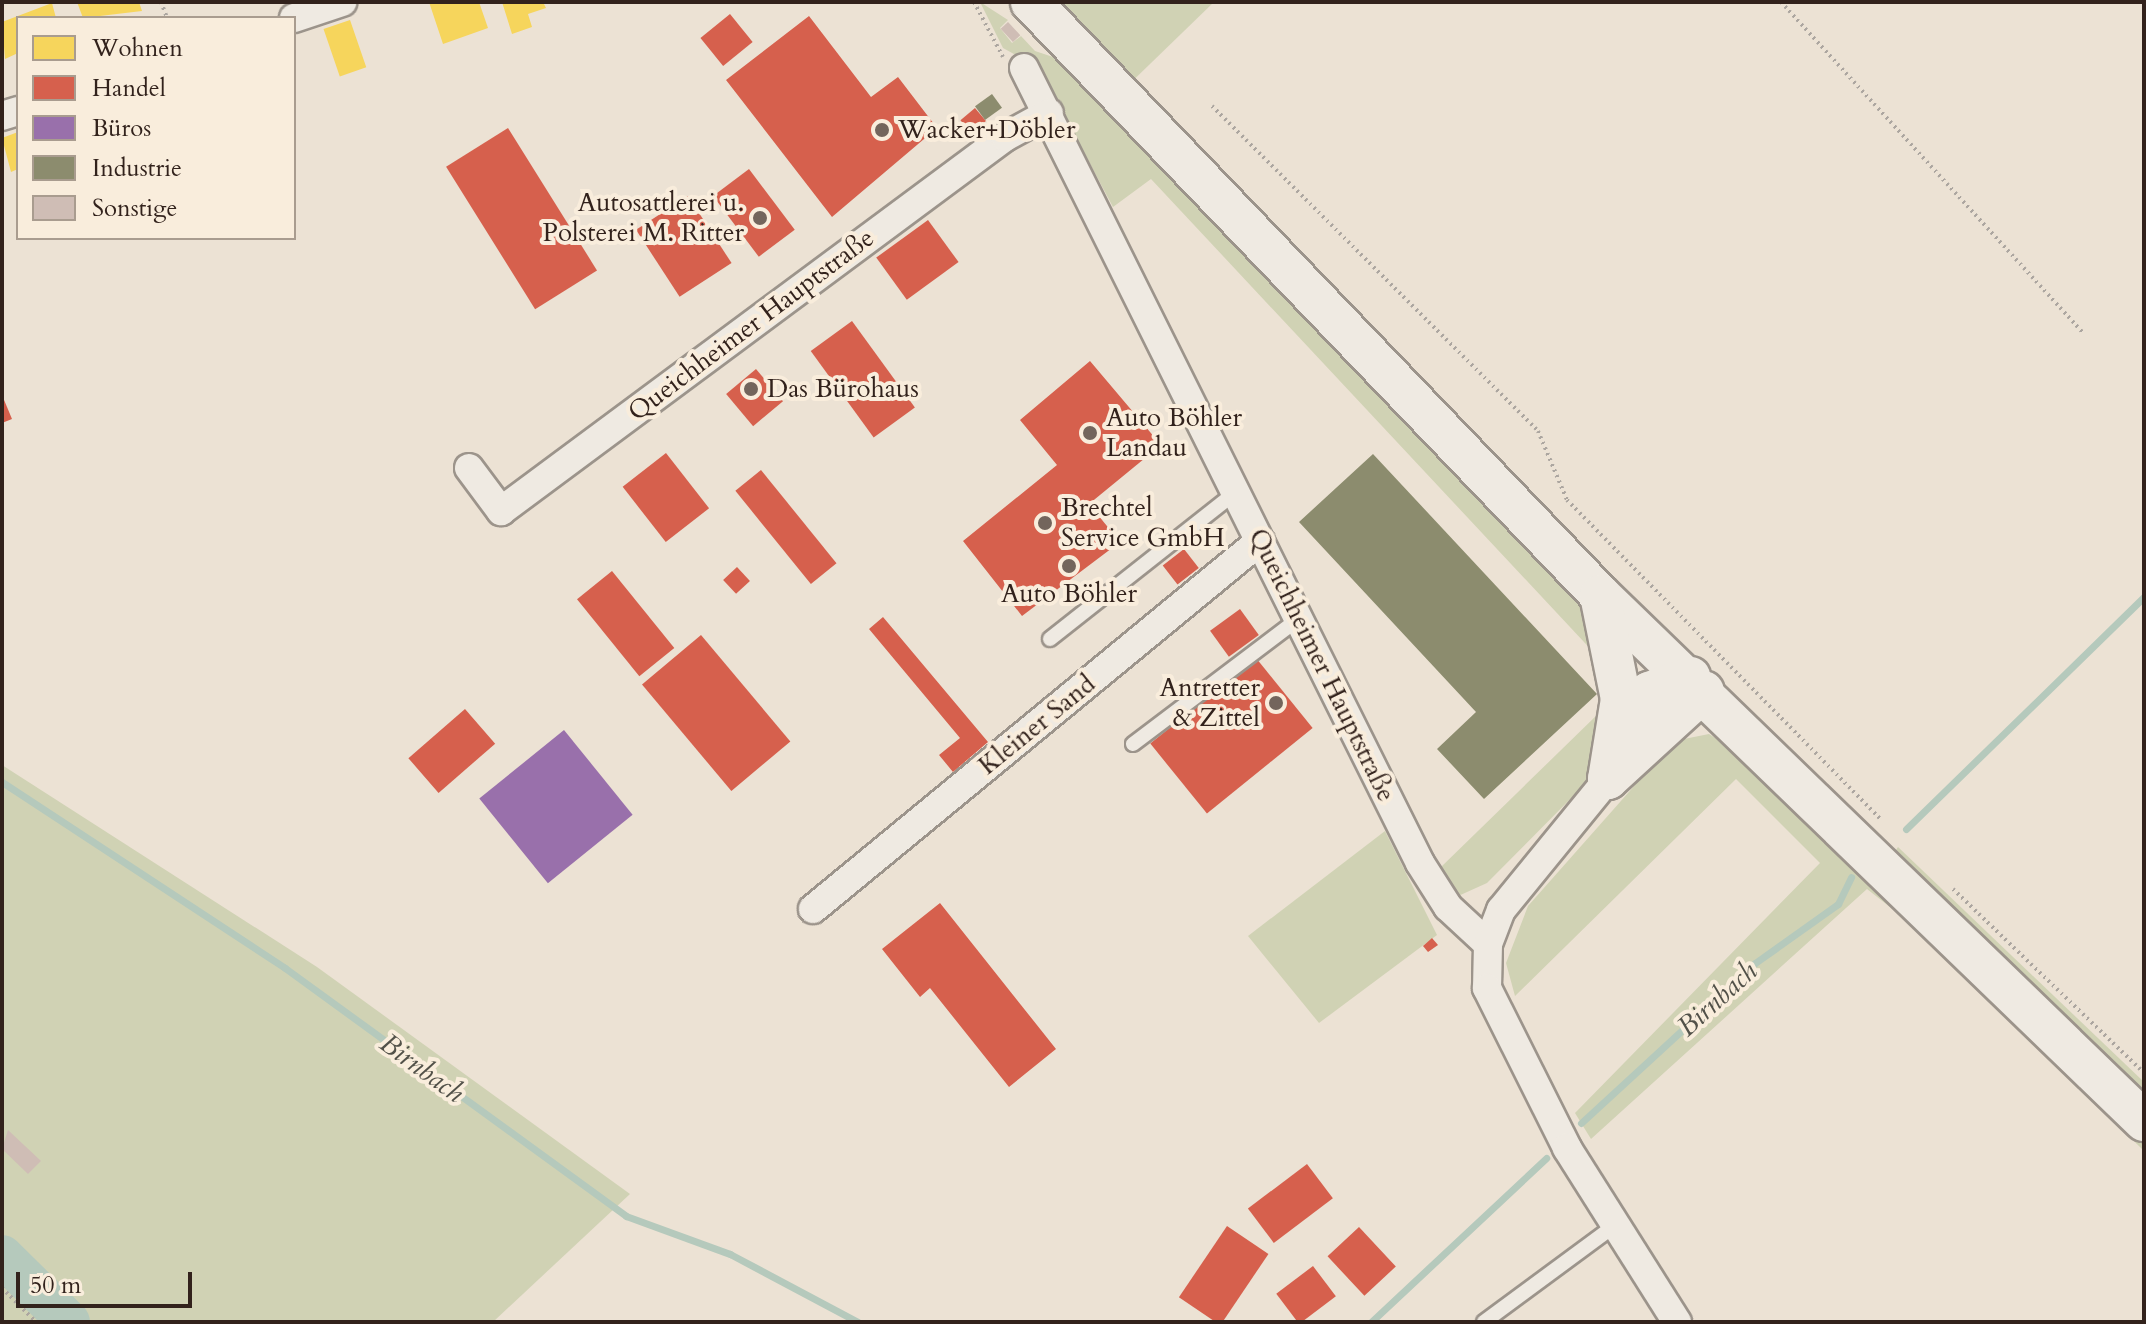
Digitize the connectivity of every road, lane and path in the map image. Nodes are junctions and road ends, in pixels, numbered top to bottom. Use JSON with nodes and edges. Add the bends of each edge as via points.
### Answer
{"nodes":[{"id":1,"x":342,"y":2,"type":"edge"},
{"id":2,"x":974,"y":2,"type":"edge"},
{"id":3,"x":1031,"y":2,"type":"edge"},
{"id":4,"x":1781,"y":2,"type":"edge"},
{"id":5,"x":296,"y":17,"type":"edge"},
{"id":6,"x":1014,"y":64,"type":"joint"},
{"id":7,"x":1212,"y":106,"type":"dead end"},
{"id":8,"x":1049,"y":113,"type":"junction"},
{"id":9,"x":2084,"y":334,"type":"dead end"},
{"id":10,"x":469,"y":468,"type":"dead end"},
{"id":11,"x":1236,"y":492,"type":"junction"},
{"id":12,"x":1260,"y":541,"type":"junction"},
{"id":13,"x":1600,"y":595,"type":"junction"},
{"id":14,"x":1298,"y":619,"type":"junction"},
{"id":15,"x":1050,"y":639,"type":"dead end"},
{"id":16,"x":1697,"y":684,"type":"junction"},
{"id":17,"x":1619,"y":728,"type":"junction"},
{"id":18,"x":1133,"y":744,"type":"dead end"},
{"id":19,"x":1608,"y":779,"type":"junction"},
{"id":20,"x":1884,"y":823,"type":"dead end"},
{"id":21,"x":1949,"y":886,"type":"dead end"},
{"id":22,"x":813,"y":909,"type":"dead end"},
{"id":23,"x":1488,"y":944,"type":"junction"},
{"id":24,"x":2144,"y":1073,"type":"edge"},
{"id":25,"x":2144,"y":1121,"type":"edge"},
{"id":26,"x":1614,"y":1226,"type":"junction"},
{"id":27,"x":2,"y":1288,"type":"edge"},
{"id":28,"x":36,"y":1322,"type":"edge"},
{"id":29,"x":1484,"y":1322,"type":"edge"},
{"id":30,"x":1677,"y":1322,"type":"edge"}],
"edges":[{"from":1,"to":5,"type":"street"},
{"from":2,"to":6,"type":"path"},
{"from":3,"to":13,"type":"main road"},
{"from":4,"to":9,"type":"path"},
{"from":6,"to":8,"type":"street","name":"Queichheimer Hauptstraße"},
{"from":7,"to":20,"type":"path","via":[[1538,431],[1567,500]]},
{"from":8,"to":10,"type":"street","name":"Queichheimer Hauptstraße","via":[[1005,137],[501,511]]},
{"from":8,"to":11,"type":"street","name":"Queichheimer Hauptstraße"},
{"from":11,"to":12,"type":"street","name":"Queichheimer Hauptstraße"},
{"from":11,"to":15,"type":"lane"},
{"from":12,"to":14,"type":"street","name":"Queichheimer Hauptstraße"},
{"from":12,"to":22,"type":"street","name":"Kleiner Sand"},
{"from":13,"to":16,"type":"main road"},
{"from":13,"to":17,"type":"main road","via":[[1619,678]]},
{"from":14,"to":18,"type":"lane"},
{"from":14,"to":23,"type":"street","name":"Queichheimer Hauptstraße","via":[[1420,863],[1448,907]]},
{"from":16,"to":17,"type":"main road","via":[[1649,692]]},
{"from":16,"to":19,"type":"main road"},
{"from":16,"to":25,"type":"main road"},
{"from":17,"to":19,"type":"main road"},
{"from":19,"to":23,"type":"street","via":[[1501,910]]},
{"from":21,"to":24,"type":"path"},
{"from":23,"to":26,"type":"street","via":[[1495,1012]]},
{"from":26,"to":29,"type":"lane"},
{"from":26,"to":30,"type":"street"},
{"from":27,"to":28,"type":"path"}]}
